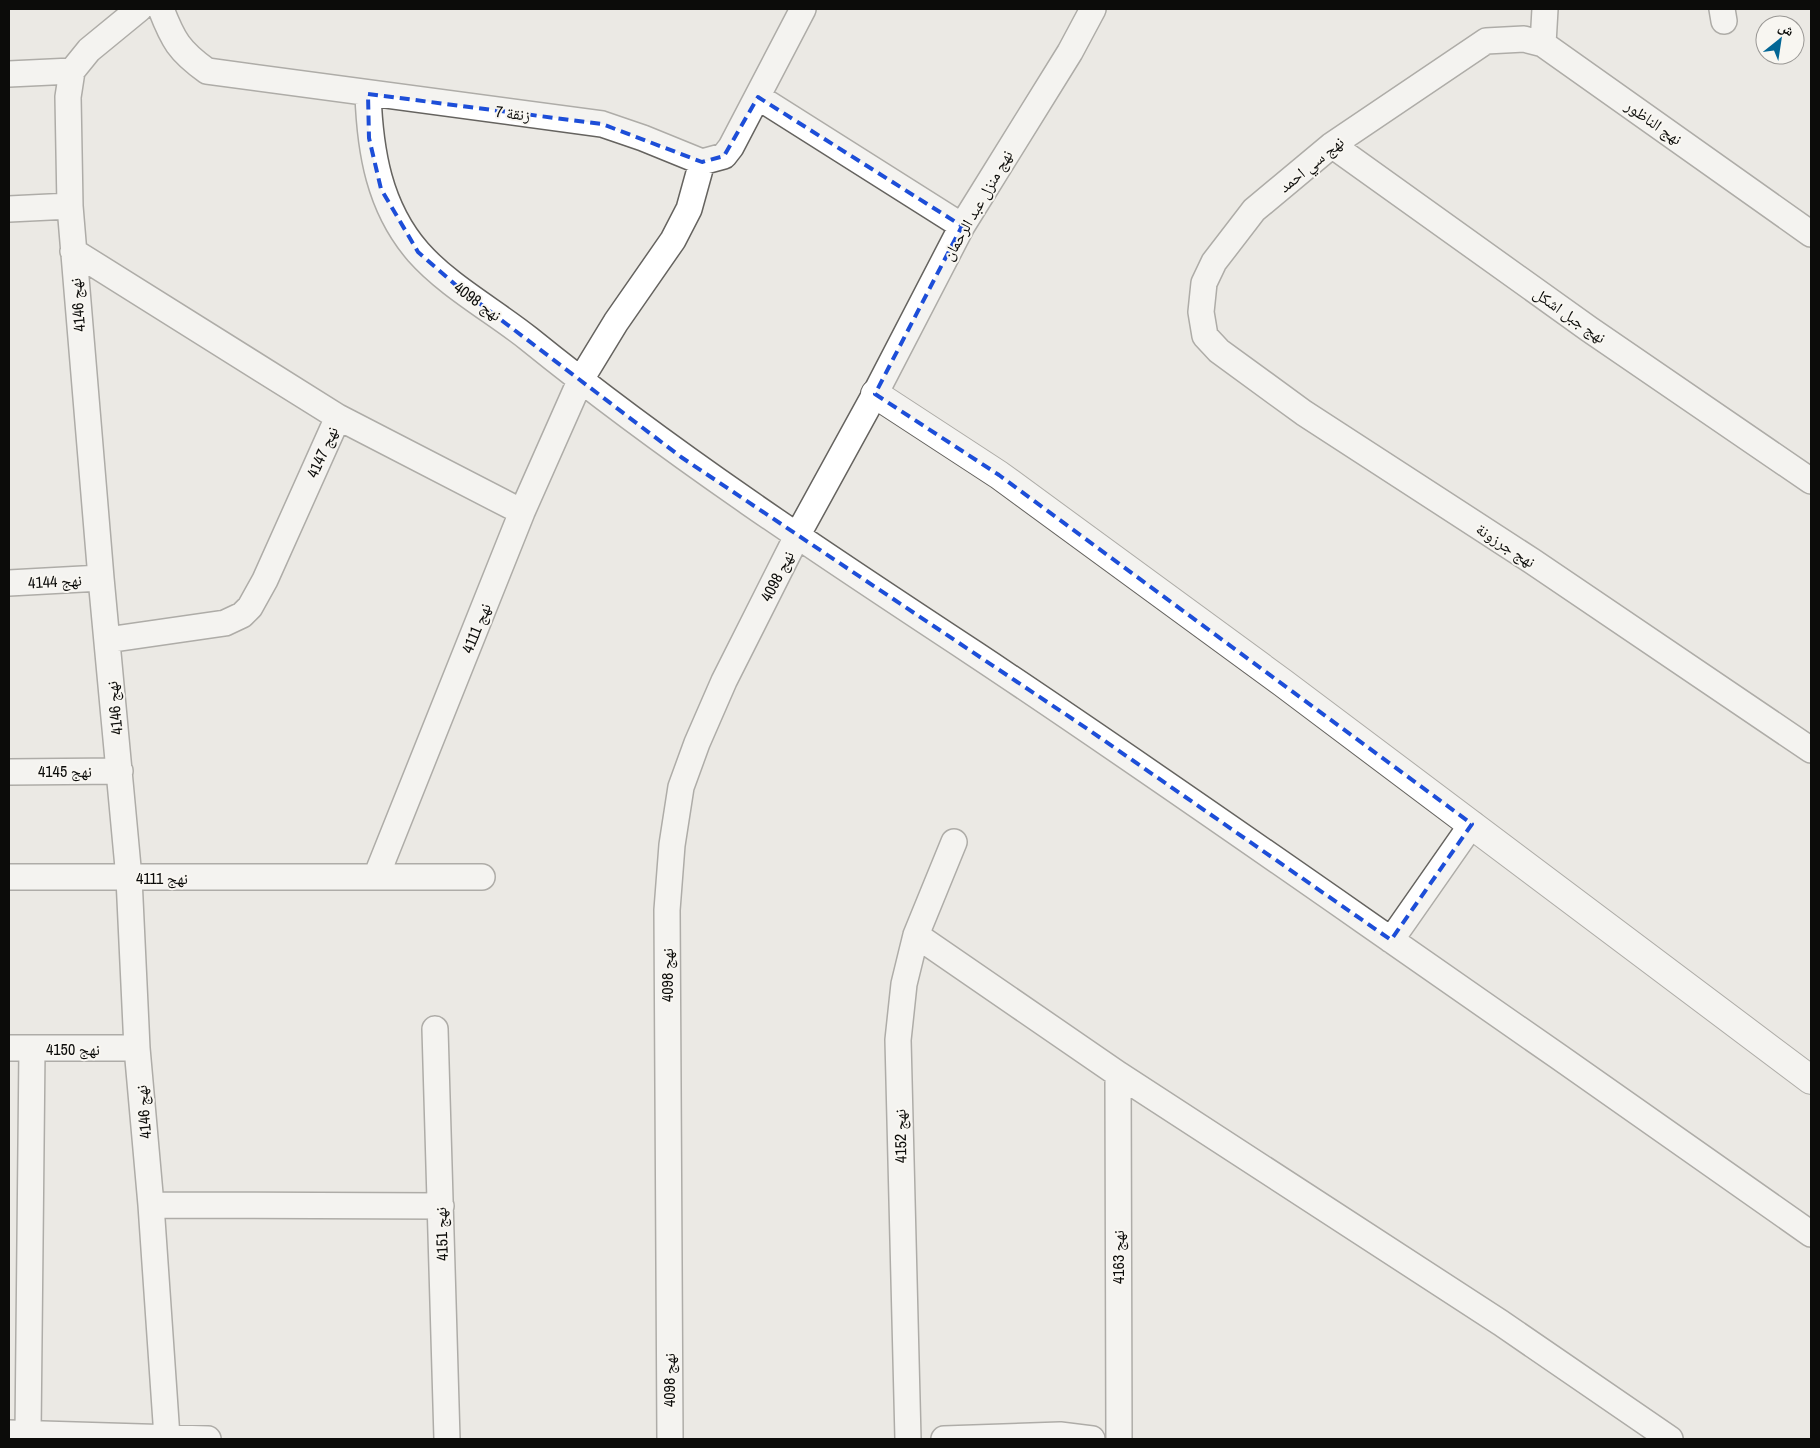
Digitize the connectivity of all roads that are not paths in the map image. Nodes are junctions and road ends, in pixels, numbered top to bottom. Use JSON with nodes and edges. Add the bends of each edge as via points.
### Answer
{"nodes":[{"id":1,"x":139,"y":9,"type":"edge"},
{"id":2,"x":162,"y":9,"type":"edge"},
{"id":3,"x":803,"y":9,"type":"edge"},
{"id":4,"x":1093,"y":9,"type":"edge"},
{"id":5,"x":1545,"y":9,"type":"edge"},
{"id":6,"x":1486,"y":41,"type":"joint"},
{"id":7,"x":1542,"y":44,"type":"junction"},
{"id":8,"x":72,"y":71,"type":"junction"},
{"id":9,"x":9,"y":74,"type":"edge"},
{"id":10,"x":368,"y":94,"type":"junction"},
{"id":11,"x":758,"y":97,"type":"junction"},
{"id":12,"x":1332,"y":145,"type":"junction"},
{"id":13,"x":702,"y":162,"type":"junction"},
{"id":14,"x":70,"y":206,"type":"junction"},
{"id":15,"x":9,"y":208,"type":"edge"},
{"id":16,"x":962,"y":226,"type":"junction"},
{"id":17,"x":1811,"y":234,"type":"edge"},
{"id":18,"x":73,"y":251,"type":"junction"},
{"id":19,"x":1205,"y":336,"type":"joint"},
{"id":20,"x":580,"y":381,"type":"junction"},
{"id":21,"x":871,"y":399,"type":"junction"},
{"id":22,"x":338,"y":417,"type":"junction"},
{"id":23,"x":1811,"y":482,"type":"edge"},
{"id":24,"x":522,"y":512,"type":"junction"},
{"id":25,"x":797,"y":536,"type":"junction"},
{"id":26,"x":100,"y":578,"type":"junction"},
{"id":27,"x":9,"y":583,"type":"edge"},
{"id":28,"x":107,"y":640,"type":"junction"},
{"id":29,"x":1811,"y":750,"type":"edge"},
{"id":30,"x":120,"y":771,"type":"junction"},
{"id":31,"x":9,"y":772,"type":"edge"},
{"id":32,"x":1472,"y":824,"type":"junction"},
{"id":33,"x":954,"y":842,"type":"dead end"},
{"id":34,"x":9,"y":877,"type":"edge"},
{"id":35,"x":376,"y":877,"type":"junction"},
{"id":36,"x":482,"y":877,"type":"dead end"},
{"id":37,"x":129,"y":878,"type":"junction"},
{"id":38,"x":916,"y":935,"type":"junction"},
{"id":39,"x":1391,"y":940,"type":"junction"},
{"id":40,"x":435,"y":1029,"type":"dead end"},
{"id":41,"x":20,"y":1048,"type":"edge"},
{"id":42,"x":137,"y":1048,"type":"junction"},
{"id":43,"x":1118,"y":1074,"type":"junction"},
{"id":44,"x":1811,"y":1080,"type":"edge"},
{"id":45,"x":151,"y":1205,"type":"junction"},
{"id":46,"x":440,"y":1206,"type":"junction"},
{"id":47,"x":1811,"y":1234,"type":"edge"},
{"id":48,"x":18,"y":1434,"type":"edge"},
{"id":49,"x":167,"y":1437,"type":"junction"},
{"id":50,"x":208,"y":1439,"type":"edge"},
{"id":51,"x":447,"y":1439,"type":"edge"},
{"id":52,"x":670,"y":1439,"type":"edge"},
{"id":53,"x":908,"y":1439,"type":"edge"},
{"id":54,"x":944,"y":1439,"type":"edge"},
{"id":55,"x":1092,"y":1439,"type":"edge"},
{"id":56,"x":1119,"y":1439,"type":"edge"},
{"id":57,"x":1670,"y":1439,"type":"edge"}],
"edges":[{"from":1,"to":8,"type":"street","via":[[89,50]]},
{"from":2,"to":10,"type":"street","name":"زنقة 7","via":[[173,39],[207,71]]},
{"from":3,"to":11,"type":"street"},
{"from":4,"to":16,"type":"street","name":"نهج منزل عبد الرحمان","via":[[1070,52]]},
{"from":5,"to":7,"type":"street"},
{"from":6,"to":7,"type":"street","name":"نهج الناظور","via":[[1524,39]]},
{"from":6,"to":12,"type":"street","name":"نهج سي احمد"},
{"from":7,"to":17,"type":"street","name":"نهج الناظور"},
{"from":8,"to":9,"type":"street"},
{"from":8,"to":14,"type":"street","name":"نهج 4146","via":[[68,97]]},
{"from":10,"to":13,"type":"street","name":"زنقة 7","via":[[602,124]]},
{"from":10,"to":20,"type":"street","name":"نهج 4098","via":[[369,138],[381,189],[418,252]]},
{"from":11,"to":13,"type":"street","via":[[724,156]]},
{"from":11,"to":16,"type":"street"},
{"from":12,"to":19,"type":"street","name":"نهج سي احمد","via":[[1254,210],[1214,262],[1204,283],[1201,312]]},
{"from":12,"to":23,"type":"street","name":"نهج جبل اشكل","via":[[1589,329]]},
{"from":13,"to":20,"type":"street","name":"نهج 4111","via":[[689,209],[673,240]]},
{"from":14,"to":15,"type":"street"},
{"from":14,"to":18,"type":"street","name":"نهج 4146"},
{"from":16,"to":21,"type":"street","name":"نهج منزل عبد الرحمان"},
{"from":18,"to":22,"type":"street","name":"نهج 4147"},
{"from":18,"to":26,"type":"street","name":"نهج 4146"},
{"from":19,"to":29,"type":"street","name":"نهج جرزونة","via":[[1219,351],[1304,413],[1532,561]]},
{"from":20,"to":24,"type":"street","name":"نهج 4111"},
{"from":20,"to":25,"type":"street","name":"نهج 4098","via":[[681,457]]},
{"from":21,"to":25,"type":"street","name":"نهج 4098"},
{"from":21,"to":32,"type":"street","via":[[1007,481]]},
{"from":22,"to":24,"type":"street"},
{"from":22,"to":28,"type":"street","name":"نهج 4147","via":[[265,580],[242,616],[225,623]]},
{"from":24,"to":35,"type":"street","name":"نهج 4111"},
{"from":25,"to":39,"type":"street","via":[[1089,730]]},
{"from":25,"to":52,"type":"street","name":"نهج 4098","via":[[696,743],[681,787],[672,845],[667,910]]},
{"from":26,"to":27,"type":"street","name":"نهج 4144"},
{"from":26,"to":28,"type":"street","name":"نهج 4146"},
{"from":28,"to":30,"type":"street","name":"نهج 4146"},
{"from":30,"to":31,"type":"street","name":"نهج 4145"},
{"from":30,"to":37,"type":"street","name":"نهج 4146"},
{"from":32,"to":39,"type":"street"},
{"from":32,"to":44,"type":"street"},
{"from":33,"to":38,"type":"street","name":"نهج 4152"},
{"from":34,"to":37,"type":"street","name":"نهج 4111"},
{"from":35,"to":36,"type":"street","name":"نهج 4111"},
{"from":35,"to":37,"type":"street","name":"نهج 4111"},
{"from":37,"to":42,"type":"street","name":"نهج 4146"},
{"from":38,"to":43,"type":"street"},
{"from":38,"to":53,"type":"street","name":"نهج 4152","via":[[904,984],[898,1040]]},
{"from":39,"to":47,"type":"street"},
{"from":40,"to":46,"type":"street","name":"نهج 4151"},
{"from":41,"to":42,"type":"street","name":"نهج 4150"},
{"from":41,"to":48,"type":"street"},
{"from":42,"to":45,"type":"street","name":"نهج 4146"},
{"from":43,"to":56,"type":"street","name":"نهج 4163"},
{"from":43,"to":57,"type":"street","via":[[1502,1323]]},
{"from":45,"to":46,"type":"street"},
{"from":45,"to":49,"type":"street","name":"نهج 4146"},
{"from":46,"to":51,"type":"street","name":"نهج 4151"},
{"from":48,"to":49,"type":"street"},
{"from":49,"to":50,"type":"street"},
{"from":54,"to":55,"type":"street","via":[[1060,1436]]}]}
